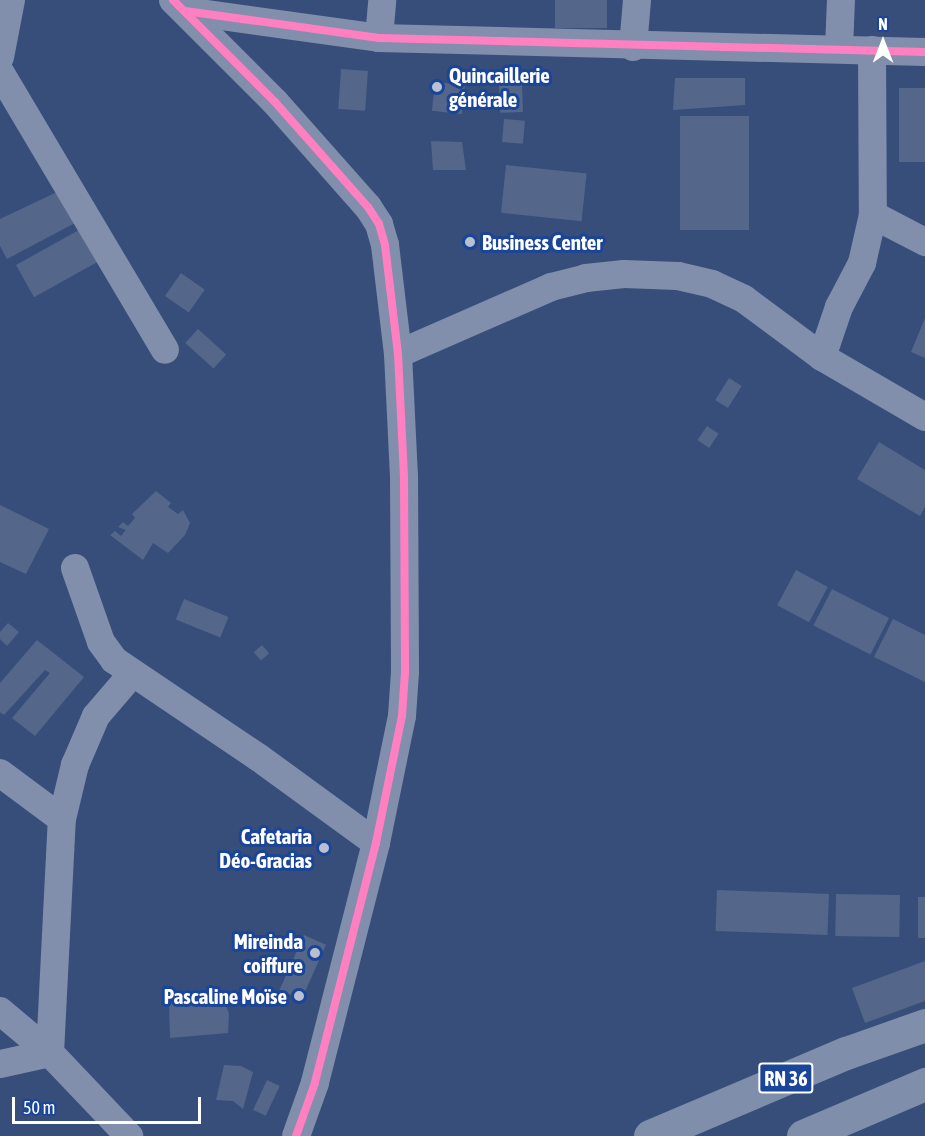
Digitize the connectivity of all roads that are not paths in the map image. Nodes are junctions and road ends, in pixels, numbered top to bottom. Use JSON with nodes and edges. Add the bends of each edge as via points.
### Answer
{"nodes":[{"id":1,"x":11,"y":0,"type":"edge"},
{"id":2,"x":382,"y":0,"type":"edge"},
{"id":3,"x":637,"y":0,"type":"edge"},
{"id":4,"x":841,"y":0,"type":"edge"},
{"id":5,"x":179,"y":5,"type":"edge"},
{"id":6,"x":379,"y":38,"type":"junction"},
{"id":7,"x":633,"y":47,"type":"junction"},
{"id":8,"x":839,"y":49,"type":"junction"},
{"id":9,"x":872,"y":50,"type":"junction"},
{"id":10,"x":925,"y":52,"type":"edge"},
{"id":11,"x":0,"y":57,"type":"edge"},
{"id":12,"x":0,"y":72,"type":"edge"},
{"id":13,"x":873,"y":215,"type":"junction"},
{"id":14,"x":925,"y":242,"type":"edge"},
{"id":15,"x":165,"y":350,"type":"dead end"},
{"id":16,"x":398,"y":354,"type":"junction"},
{"id":17,"x":822,"y":357,"type":"junction"},
{"id":18,"x":925,"y":417,"type":"edge"},
{"id":19,"x":75,"y":568,"type":"dead end"},
{"id":20,"x":132,"y":674,"type":"junction"},
{"id":21,"x":0,"y":773,"type":"edge"},
{"id":22,"x":62,"y":819,"type":"junction"},
{"id":23,"x":376,"y":843,"type":"junction"},
{"id":24,"x":0,"y":1011,"type":"edge"},
{"id":25,"x":925,"y":1025,"type":"edge"},
{"id":26,"x":50,"y":1053,"type":"junction"},
{"id":27,"x":0,"y":1064,"type":"edge"},
{"id":28,"x":925,"y":1084,"type":"edge"},
{"id":29,"x":129,"y":1136,"type":"edge"},
{"id":30,"x":296,"y":1136,"type":"edge"},
{"id":31,"x":650,"y":1136,"type":"edge"},
{"id":32,"x":803,"y":1136,"type":"edge"}],
"edges":[{"from":1,"to":11,"type":"street"},
{"from":2,"to":6,"type":"street"},
{"from":3,"to":7,"type":"street"},
{"from":4,"to":8,"type":"street"},
{"from":5,"to":6,"type":"street"},
{"from":5,"to":16,"type":"street","via":[[315,145],[379,224]]},
{"from":6,"to":7,"type":"street"},
{"from":7,"to":8,"type":"street"},
{"from":8,"to":9,"type":"street"},
{"from":9,"to":10,"type":"street"},
{"from":9,"to":13,"type":"street"},
{"from":12,"to":15,"type":"street"},
{"from":13,"to":14,"type":"street"},
{"from":13,"to":17,"type":"street","via":[[862,263],[839,307]]},
{"from":16,"to":17,"type":"street","via":[[551,287],[624,274],[678,276],[712,284],[744,299]]},
{"from":16,"to":23,"type":"street","via":[[405,476],[405,672],[402,716]]},
{"from":17,"to":18,"type":"street"},
{"from":19,"to":20,"type":"street","via":[[101,642],[114,660]]},
{"from":20,"to":22,"type":"street","via":[[96,716],[75,765]]},
{"from":20,"to":23,"type":"street","via":[[258,757]]},
{"from":21,"to":22,"type":"street"},
{"from":22,"to":26,"type":"street"},
{"from":23,"to":30,"type":"street","via":[[315,1083]]},
{"from":24,"to":26,"type":"street"},
{"from":25,"to":31,"type":"main road","number":"RN 36","via":[[846,1053]]},
{"from":26,"to":27,"type":"street"},
{"from":26,"to":29,"type":"street"},
{"from":28,"to":32,"type":"main road"}]}
